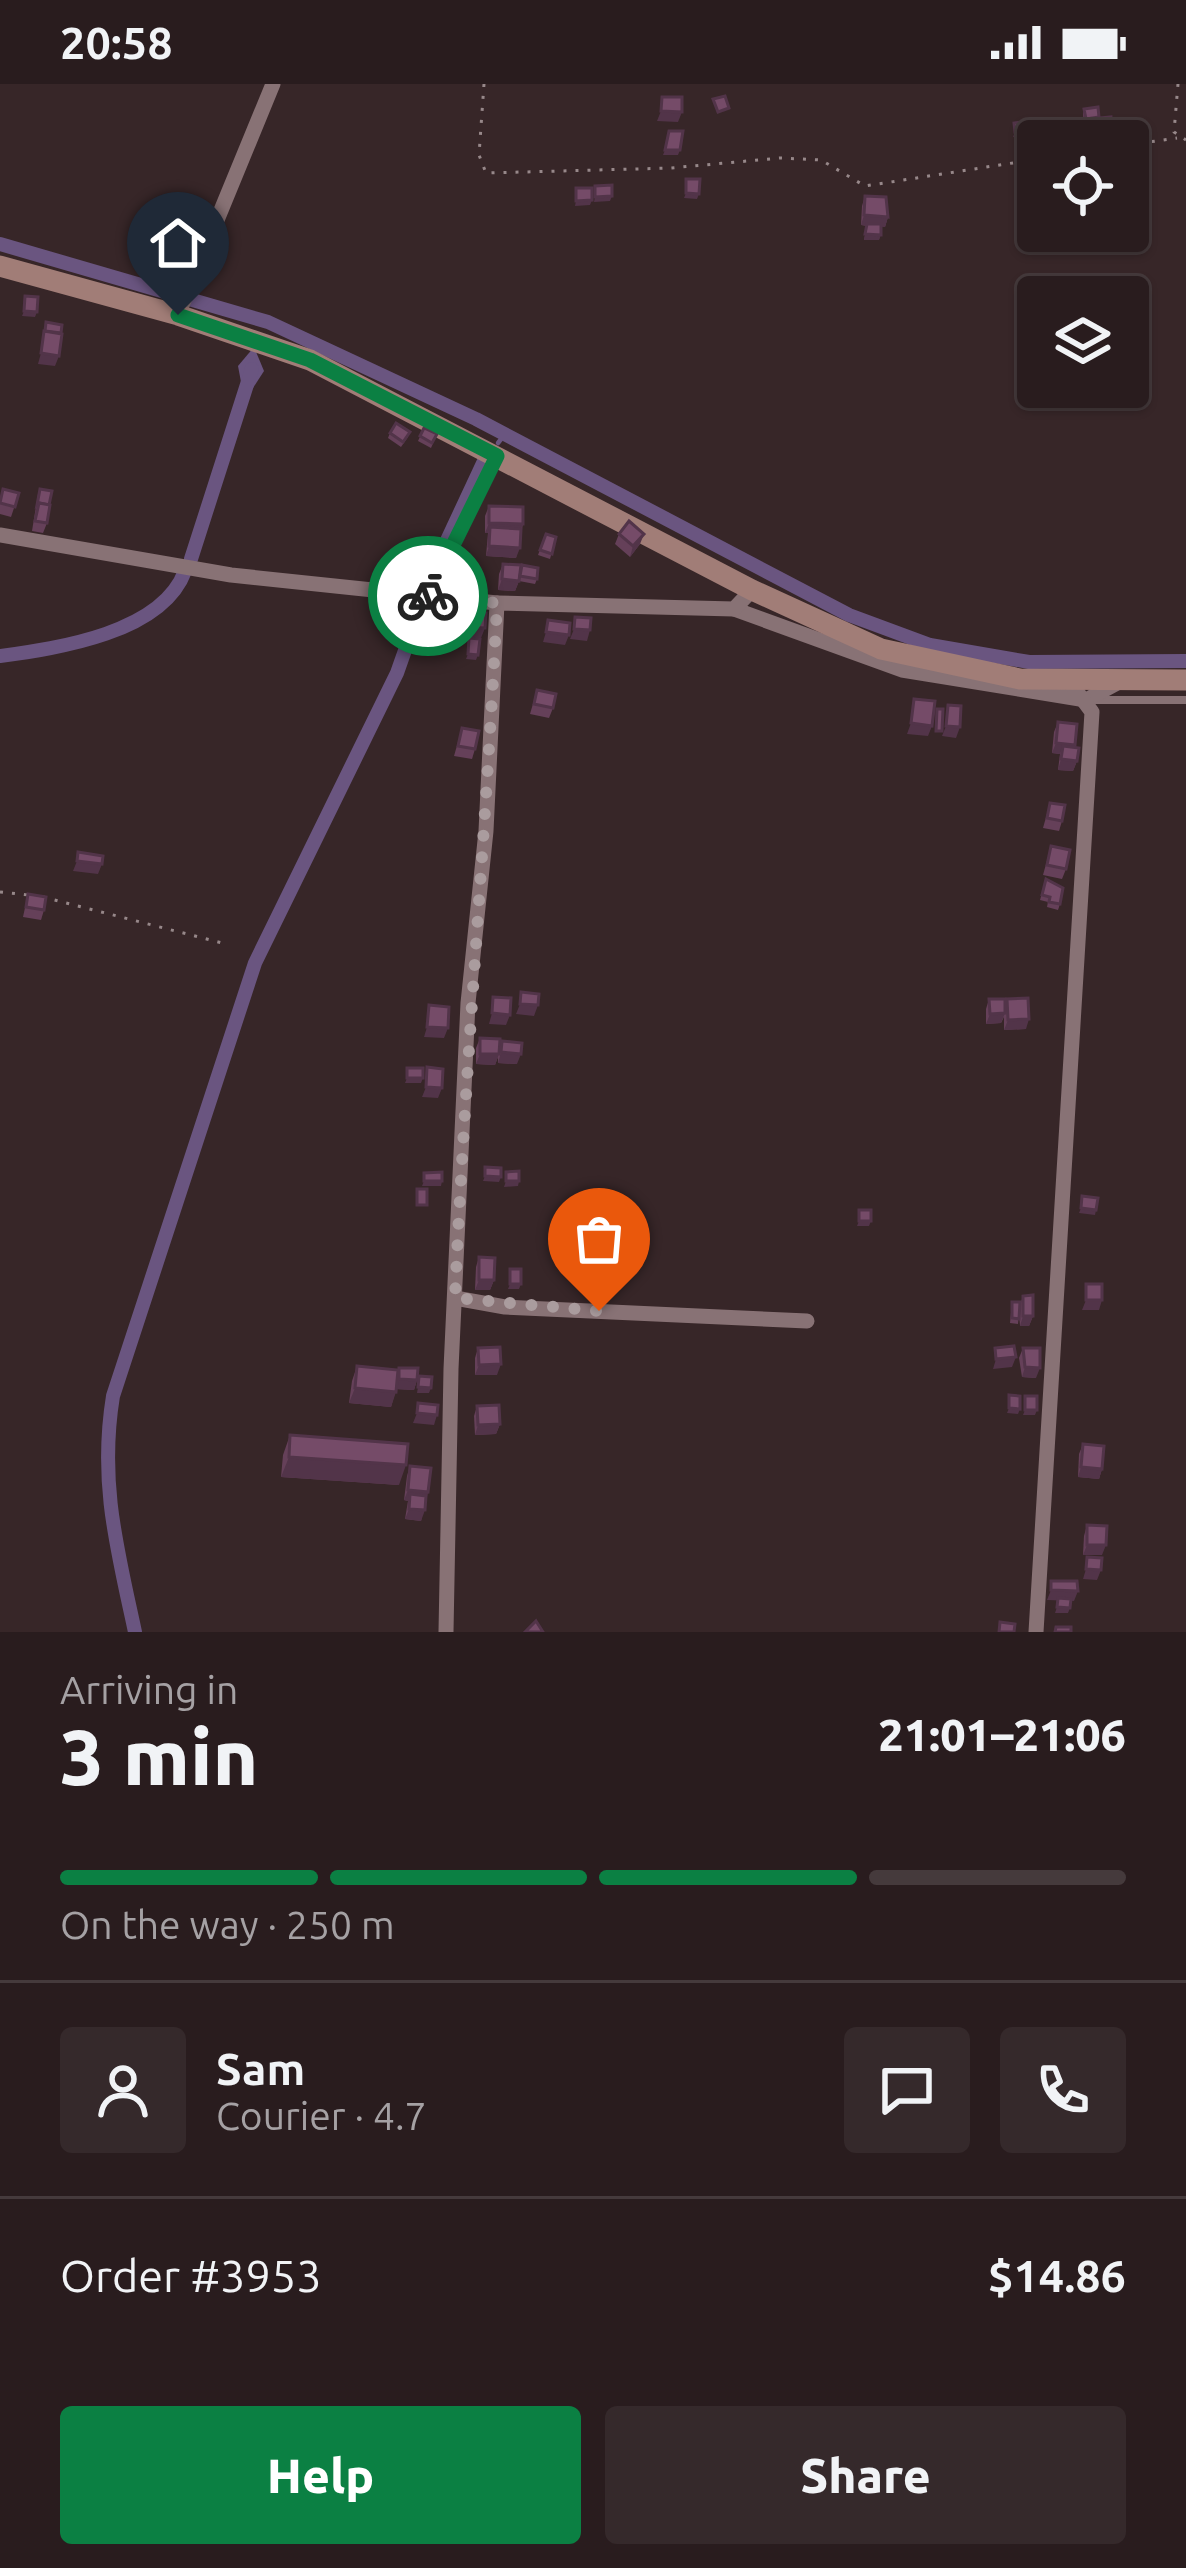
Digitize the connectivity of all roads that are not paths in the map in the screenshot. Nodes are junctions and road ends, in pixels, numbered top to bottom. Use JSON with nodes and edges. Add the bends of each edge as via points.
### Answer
{"nodes":[{"id":1,"x":273,"y":84,"type":"edge"},
{"id":2,"x":0,"y":266,"type":"edge"},
{"id":3,"x":180,"y":309,"type":"junction"},
{"id":4,"x":497,"y":456,"type":"junction"},
{"id":5,"x":0,"y":536,"type":"edge"},
{"id":6,"x":752,"y":590,"type":"junction"},
{"id":7,"x":428,"y":597,"type":"junction"},
{"id":8,"x":497,"y":603,"type":"junction"},
{"id":9,"x":734,"y":610,"type":"junction"},
{"id":10,"x":767,"y":621,"type":"junction"},
{"id":11,"x":1122,"y":680,"type":"junction"},
{"id":12,"x":1186,"y":680,"type":"edge"},
{"id":13,"x":1069,"y":681,"type":"junction"},
{"id":14,"x":1086,"y":700,"type":"junction"},
{"id":15,"x":1186,"y":700,"type":"edge"},
{"id":16,"x":455,"y":1298,"type":"junction"},
{"id":17,"x":807,"y":1321,"type":"dead end"},
{"id":18,"x":446,"y":1632,"type":"edge"},
{"id":19,"x":1036,"y":1632,"type":"edge"}],
"edges":[{"from":1,"to":3,"type":"street"},
{"from":2,"to":3,"type":"street"},
{"from":3,"to":4,"type":"street","via":[[310,360]]},
{"from":4,"to":6,"type":"street"},
{"from":4,"to":7,"type":"lane"},
{"from":5,"to":7,"type":"street","via":[[231,575]]},
{"from":6,"to":9,"type":"street"},
{"from":6,"to":10,"type":"street"},
{"from":6,"to":13,"type":"street","via":[[881,650],[1021,680]]},
{"from":7,"to":8,"type":"street"},
{"from":8,"to":9,"type":"street"},
{"from":8,"to":16,"type":"street"},
{"from":9,"to":10,"type":"street"},
{"from":10,"to":14,"type":"street","via":[[902,670]]},
{"from":11,"to":12,"type":"street"},
{"from":11,"to":13,"type":"street"},
{"from":11,"to":14,"type":"street"},
{"from":13,"to":14,"type":"street"},
{"from":14,"to":15,"type":"lane"},
{"from":14,"to":19,"type":"street","via":[[1092,712]]},
{"from":16,"to":17,"type":"street"},
{"from":16,"to":18,"type":"street"}]}
